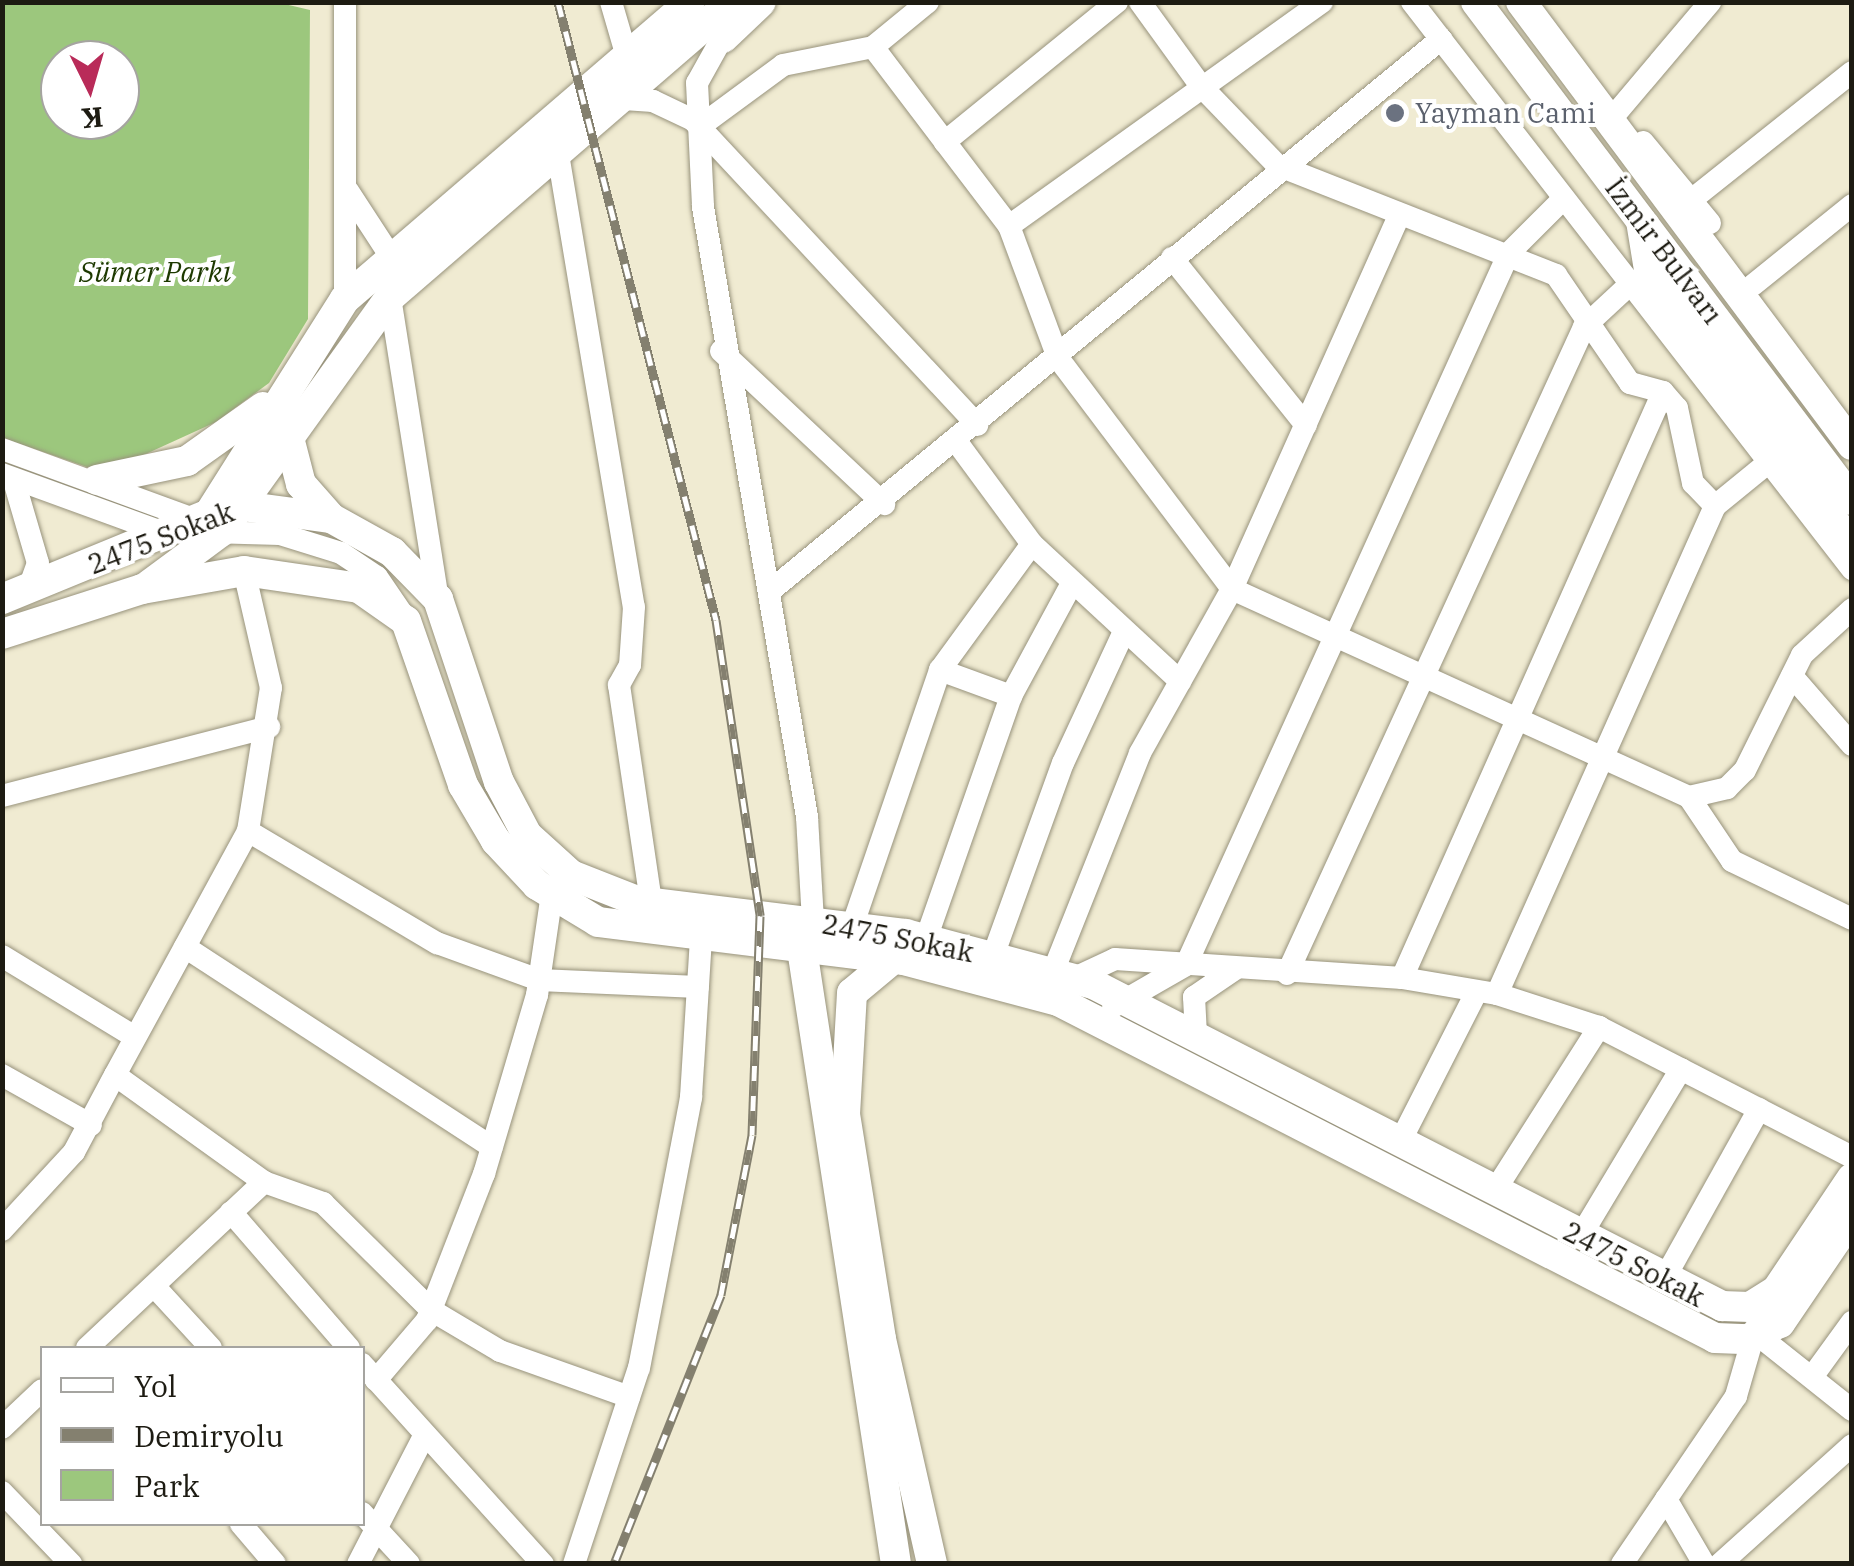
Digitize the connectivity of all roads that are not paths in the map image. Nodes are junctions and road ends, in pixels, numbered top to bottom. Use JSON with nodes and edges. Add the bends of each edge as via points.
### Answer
{"nodes":[{"id":1,"x":345,"y":2,"type":"edge"},
{"id":2,"x":611,"y":2,"type":"edge"},
{"id":3,"x":732,"y":2,"type":"edge"},
{"id":4,"x":761,"y":2,"type":"edge"},
{"id":5,"x":928,"y":2,"type":"edge"},
{"id":6,"x":1117,"y":2,"type":"edge"},
{"id":7,"x":1140,"y":2,"type":"edge"},
{"id":8,"x":1322,"y":2,"type":"edge"},
{"id":9,"x":1412,"y":2,"type":"edge"},
{"id":10,"x":1476,"y":2,"type":"edge"},
{"id":11,"x":1522,"y":2,"type":"edge"},
{"id":12,"x":1540,"y":2,"type":"edge"},
{"id":13,"x":1708,"y":3,"type":"edge"},
{"id":14,"x":689,"y":20,"type":"edge"},
{"id":15,"x":1442,"y":39,"type":"junction"},
{"id":16,"x":872,"y":46,"type":"junction"},
{"id":17,"x":628,"y":60,"type":"junction"},
{"id":18,"x":1852,"y":72,"type":"edge"},
{"id":19,"x":1200,"y":85,"type":"junction"},
{"id":20,"x":624,"y":99,"type":"junction"},
{"id":21,"x":1618,"y":111,"type":"junction"},
{"id":22,"x":699,"y":127,"type":"junction"},
{"id":23,"x":945,"y":142,"type":"junction"},
{"id":24,"x":558,"y":154,"type":"junction"},
{"id":25,"x":1277,"y":165,"type":"junction"},
{"id":26,"x":348,"y":191,"type":"junction"},
{"id":27,"x":1561,"y":201,"type":"junction"},
{"id":28,"x":1852,"y":205,"type":"edge"},
{"id":29,"x":1691,"y":210,"type":"junction"},
{"id":30,"x":1398,"y":218,"type":"junction"},
{"id":31,"x":1641,"y":220,"type":"junction"},
{"id":32,"x":1010,"y":226,"type":"junction"},
{"id":33,"x":1509,"y":252,"type":"junction"},
{"id":34,"x":391,"y":258,"type":"junction"},
{"id":35,"x":1172,"y":258,"type":"junction"},
{"id":36,"x":1753,"y":285,"type":"junction"},
{"id":37,"x":1626,"y":288,"type":"junction"},
{"id":38,"x":390,"y":297,"type":"junction"},
{"id":39,"x":345,"y":300,"type":"junction"},
{"id":40,"x":1584,"y":327,"type":"junction"},
{"id":41,"x":721,"y":351,"type":"junction"},
{"id":42,"x":1058,"y":358,"type":"junction"},
{"id":43,"x":294,"y":377,"type":"junction"},
{"id":44,"x":1664,"y":392,"type":"junction"},
{"id":45,"x":1850,"y":423,"type":"edge"},
{"id":46,"x":977,"y":424,"type":"junction"},
{"id":47,"x":1306,"y":425,"type":"junction"},
{"id":48,"x":287,"y":430,"type":"junction"},
{"id":49,"x":956,"y":440,"type":"junction"},
{"id":50,"x":2,"y":449,"type":"edge"},
{"id":51,"x":1764,"y":466,"type":"junction"},
{"id":52,"x":8,"y":478,"type":"edge"},
{"id":53,"x":97,"y":480,"type":"junction"},
{"id":54,"x":1852,"y":500,"type":"edge"},
{"id":55,"x":884,"y":504,"type":"junction"},
{"id":56,"x":242,"y":506,"type":"junction"},
{"id":57,"x":1715,"y":506,"type":"junction"},
{"id":58,"x":331,"y":518,"type":"junction"},
{"id":59,"x":209,"y":522,"type":"junction"},
{"id":60,"x":160,"y":534,"type":"junction"},
{"id":61,"x":1032,"y":544,"type":"junction"},
{"id":62,"x":1852,"y":545,"type":"edge"},
{"id":63,"x":1852,"y":569,"type":"edge"},
{"id":64,"x":244,"y":571,"type":"junction"},
{"id":65,"x":318,"y":576,"type":"junction"},
{"id":66,"x":1072,"y":583,"type":"junction"},
{"id":67,"x":142,"y":590,"type":"junction"},
{"id":68,"x":1232,"y":590,"type":"junction"},
{"id":69,"x":770,"y":591,"type":"junction"},
{"id":70,"x":15,"y":595,"type":"edge"},
{"id":71,"x":438,"y":598,"type":"junction"},
{"id":72,"x":1852,"y":608,"type":"edge"},
{"id":73,"x":406,"y":621,"type":"junction"},
{"id":74,"x":1332,"y":632,"type":"junction"},
{"id":75,"x":2,"y":634,"type":"edge"},
{"id":76,"x":1123,"y":634,"type":"junction"},
{"id":77,"x":266,"y":638,"type":"junction"},
{"id":78,"x":940,"y":670,"type":"junction"},
{"id":79,"x":1424,"y":674,"type":"junction"},
{"id":80,"x":1792,"y":676,"type":"junction"},
{"id":81,"x":1180,"y":681,"type":"junction"},
{"id":82,"x":1011,"y":696,"type":"junction"},
{"id":83,"x":1512,"y":714,"type":"junction"},
{"id":84,"x":269,"y":727,"type":"junction"},
{"id":85,"x":1852,"y":745,"type":"edge"},
{"id":86,"x":1606,"y":756,"type":"junction"},
{"id":87,"x":2,"y":796,"type":"edge"},
{"id":88,"x":1690,"y":798,"type":"junction"},
{"id":89,"x":248,"y":831,"type":"junction"},
{"id":90,"x":552,"y":894,"type":"junction"},
{"id":91,"x":651,"y":902,"type":"junction"},
{"id":92,"x":1852,"y":919,"type":"edge"},
{"id":93,"x":852,"y":928,"type":"junction"},
{"id":94,"x":807,"y":936,"type":"junction"},
{"id":95,"x":701,"y":939,"type":"junction"},
{"id":96,"x":926,"y":939,"type":"junction"},
{"id":97,"x":185,"y":948,"type":"junction"},
{"id":98,"x":2,"y":956,"type":"edge"},
{"id":99,"x":992,"y":956,"type":"junction"},
{"id":100,"x":893,"y":959,"type":"junction"},
{"id":101,"x":1186,"y":964,"type":"junction"},
{"id":102,"x":1235,"y":969,"type":"junction"},
{"id":103,"x":1287,"y":974,"type":"junction"},
{"id":104,"x":1402,"y":978,"type":"junction"},
{"id":105,"x":539,"y":980,"type":"junction"},
{"id":106,"x":1060,"y":983,"type":"junction"},
{"id":107,"x":698,"y":987,"type":"junction"},
{"id":108,"x":1487,"y":992,"type":"junction"},
{"id":109,"x":1112,"y":1008,"type":"junction"},
{"id":110,"x":1599,"y":1027,"type":"junction"},
{"id":111,"x":1196,"y":1035,"type":"junction"},
{"id":112,"x":133,"y":1036,"type":"junction"},
{"id":113,"x":1681,"y":1069,"type":"junction"},
{"id":114,"x":115,"y":1075,"type":"junction"},
{"id":115,"x":2,"y":1076,"type":"edge"},
{"id":116,"x":1759,"y":1109,"type":"junction"},
{"id":117,"x":91,"y":1125,"type":"junction"},
{"id":118,"x":1400,"y":1142,"type":"junction"},
{"id":119,"x":492,"y":1147,"type":"junction"},
{"id":120,"x":1852,"y":1156,"type":"edge"},
{"id":121,"x":1852,"y":1178,"type":"edge"},
{"id":122,"x":264,"y":1182,"type":"junction"},
{"id":123,"x":1494,"y":1192,"type":"junction"},
{"id":124,"x":232,"y":1212,"type":"junction"},
{"id":125,"x":1852,"y":1217,"type":"edge"},
{"id":126,"x":2,"y":1230,"type":"edge"},
{"id":127,"x":1580,"y":1237,"type":"junction"},
{"id":128,"x":1662,"y":1282,"type":"junction"},
{"id":129,"x":154,"y":1286,"type":"junction"},
{"id":130,"x":430,"y":1310,"type":"junction"},
{"id":131,"x":1754,"y":1322,"type":"junction"},
{"id":132,"x":1852,"y":1322,"type":"edge"},
{"id":133,"x":89,"y":1346,"type":"edge"},
{"id":134,"x":209,"y":1346,"type":"edge"},
{"id":135,"x":347,"y":1346,"type":"edge"},
{"id":136,"x":369,"y":1372,"type":"edge"},
{"id":137,"x":1812,"y":1377,"type":"junction"},
{"id":138,"x":40,"y":1392,"type":"edge"},
{"id":139,"x":630,"y":1397,"type":"junction"},
{"id":140,"x":1852,"y":1410,"type":"edge"},
{"id":141,"x":2,"y":1428,"type":"edge"},
{"id":142,"x":424,"y":1436,"type":"junction"},
{"id":143,"x":1852,"y":1445,"type":"edge"},
{"id":144,"x":2,"y":1492,"type":"edge"},
{"id":145,"x":1666,"y":1500,"type":"junction"},
{"id":146,"x":365,"y":1516,"type":"edge"},
{"id":147,"x":242,"y":1526,"type":"edge"},
{"id":148,"x":379,"y":1531,"type":"junction"},
{"id":149,"x":72,"y":1564,"type":"edge"},
{"id":150,"x":276,"y":1564,"type":"edge"},
{"id":151,"x":358,"y":1564,"type":"edge"},
{"id":152,"x":409,"y":1564,"type":"edge"},
{"id":153,"x":543,"y":1564,"type":"edge"},
{"id":154,"x":574,"y":1564,"type":"edge"},
{"id":155,"x":896,"y":1564,"type":"edge"},
{"id":156,"x":932,"y":1564,"type":"edge"},
{"id":157,"x":1622,"y":1564,"type":"edge"},
{"id":158,"x":1704,"y":1564,"type":"edge"},
{"id":159,"x":1720,"y":1564,"type":"edge"}],
"edges":[{"from":1,"to":26,"type":"street"},
{"from":2,"to":17,"type":"street"},
{"from":3,"to":14,"type":"main road"},
{"from":4,"to":14,"type":"main road"},
{"from":5,"to":16,"type":"street"},
{"from":6,"to":23,"type":"street"},
{"from":7,"to":19,"type":"street"},
{"from":8,"to":19,"type":"street"},
{"from":9,"to":15,"type":"street"},
{"from":10,"to":31,"type":"main road","name":"İzmir Bulvarı"},
{"from":11,"to":29,"type":"main road","name":"İzmir Bulvarı"},
{"from":12,"to":21,"type":"street"},
{"from":13,"to":21,"type":"street"},
{"from":14,"to":17,"type":"main road"},
{"from":14,"to":20,"type":"main road","via":[[674,78]]},
{"from":14,"to":22,"type":"street"},
{"from":15,"to":25,"type":"street"},
{"from":15,"to":27,"type":"street"},
{"from":16,"to":22,"type":"street","via":[[783,65]]},
{"from":16,"to":23,"type":"street"},
{"from":17,"to":34,"type":"main road"},
{"from":18,"to":29,"type":"street"},
{"from":19,"to":25,"type":"street"},
{"from":19,"to":32,"type":"street","via":[[1085,180]]},
{"from":20,"to":22,"type":"street","via":[[673,108]]},
{"from":20,"to":24,"type":"main road"},
{"from":21,"to":29,"type":"street"},
{"from":22,"to":41,"type":"street"},
{"from":22,"to":46,"type":"street"},
{"from":23,"to":32,"type":"street"},
{"from":24,"to":38,"type":"main road"},
{"from":24,"to":91,"type":"street","via":[[634,606],[630,664],[619,685]]},
{"from":25,"to":30,"type":"street"},
{"from":25,"to":35,"type":"street"},
{"from":26,"to":34,"type":"street"},
{"from":26,"to":39,"type":"street"},
{"from":27,"to":33,"type":"street"},
{"from":27,"to":37,"type":"street"},
{"from":28,"to":36,"type":"street"},
{"from":29,"to":36,"type":"main road"},
{"from":29,"to":45,"type":"main road","name":"İzmir Bulvarı"},
{"from":30,"to":33,"type":"street"},
{"from":30,"to":47,"type":"street"},
{"from":31,"to":54,"type":"main road","name":"İzmir Bulvarı"},
{"from":31,"to":62,"type":"main road","via":[[1650,276]]},
{"from":32,"to":42,"type":"street"},
{"from":33,"to":40,"type":"street","via":[[1556,276]]},
{"from":33,"to":74,"type":"street"},
{"from":34,"to":39,"type":"main road"},
{"from":35,"to":42,"type":"street"},
{"from":35,"to":47,"type":"street"},
{"from":36,"to":45,"type":"main road"},
{"from":37,"to":40,"type":"street"},
{"from":37,"to":51,"type":"street"},
{"from":38,"to":48,"type":"main road"},
{"from":38,"to":71,"type":"street"},
{"from":39,"to":43,"type":"main road"},
{"from":40,"to":44,"type":"street","via":[[1630,384]]},
{"from":40,"to":79,"type":"street"},
{"from":41,"to":55,"type":"street"},
{"from":41,"to":69,"type":"street"},
{"from":42,"to":46,"type":"street"},
{"from":42,"to":68,"type":"street"},
{"from":43,"to":53,"type":"main road","via":[[187,460]]},
{"from":43,"to":59,"type":"main road"},
{"from":44,"to":57,"type":"street","via":[[1686,428],[1693,483]]},
{"from":44,"to":83,"type":"street"},
{"from":46,"to":49,"type":"street"},
{"from":47,"to":68,"type":"street"},
{"from":48,"to":56,"type":"main road"},
{"from":48,"to":58,"type":"main road","via":[[301,484]]},
{"from":49,"to":55,"type":"street"},
{"from":49,"to":61,"type":"street"},
{"from":50,"to":53,"type":"street"},
{"from":51,"to":57,"type":"street"},
{"from":51,"to":63,"type":"street"},
{"from":52,"to":60,"type":"street"},
{"from":52,"to":70,"type":"street","via":[[38,563]]},
{"from":53,"to":59,"type":"street"},
{"from":55,"to":69,"type":"street"},
{"from":56,"to":58,"type":"main road","name":"2475 Sokak"},
{"from":56,"to":59,"type":"main road","name":"2475 Sokak"},
{"from":57,"to":86,"type":"street"},
{"from":58,"to":71,"type":"main road","name":"2475 Sokak","via":[[392,552]]},
{"from":59,"to":60,"type":"main road","name":"2475 Sokak"},
{"from":59,"to":64,"type":"main road"},
{"from":59,"to":67,"type":"main road"},
{"from":59,"to":73,"type":"street","via":[[341,553],[378,577]]},
{"from":60,"to":70,"type":"main road","name":"2475 Sokak"},
{"from":61,"to":66,"type":"street"},
{"from":61,"to":78,"type":"street"},
{"from":64,"to":65,"type":"main road","name":"2475 Sokak"},
{"from":64,"to":67,"type":"main road","name":"2475 Sokak"},
{"from":64,"to":77,"type":"street"},
{"from":65,"to":73,"type":"main road","name":"2475 Sokak","via":[[390,603]]},
{"from":65,"to":77,"type":"street","via":[[278,592]]},
{"from":66,"to":76,"type":"street"},
{"from":66,"to":82,"type":"street"},
{"from":67,"to":75,"type":"main road"},
{"from":68,"to":74,"type":"street"},
{"from":68,"to":81,"type":"street"},
{"from":69,"to":94,"type":"street","via":[[807,817]]},
{"from":71,"to":91,"type":"main road","name":"2475 Sokak","via":[[527,835],[571,875]]},
{"from":72,"to":80,"type":"street"},
{"from":73,"to":90,"type":"main road","name":"2475 Sokak","via":[[463,785],[496,841]]},
{"from":74,"to":79,"type":"street"},
{"from":74,"to":101,"type":"street"},
{"from":76,"to":81,"type":"street"},
{"from":76,"to":99,"type":"street","via":[[1062,763]]},
{"from":77,"to":84,"type":"street"},
{"from":78,"to":82,"type":"street"},
{"from":78,"to":93,"type":"street"},
{"from":79,"to":83,"type":"street"},
{"from":79,"to":103,"type":"street"},
{"from":80,"to":85,"type":"street"},
{"from":80,"to":88,"type":"street","via":[[1746,770],[1727,788]]},
{"from":81,"to":106,"type":"street","via":[[1140,753]]},
{"from":82,"to":96,"type":"street"},
{"from":83,"to":86,"type":"street"},
{"from":83,"to":104,"type":"street"},
{"from":84,"to":87,"type":"street"},
{"from":84,"to":89,"type":"street"},
{"from":86,"to":88,"type":"street"},
{"from":86,"to":108,"type":"street"},
{"from":88,"to":92,"type":"street","via":[[1732,861]]},
{"from":89,"to":97,"type":"street"},
{"from":89,"to":105,"type":"street","via":[[437,943]]},
{"from":90,"to":95,"type":"main road","name":"2475 Sokak","via":[[598,922]]},
{"from":90,"to":105,"type":"street"},
{"from":91,"to":94,"type":"main road","name":"2475 Sokak"},
{"from":93,"to":94,"type":"main road","name":"2475 Sokak"},
{"from":93,"to":96,"type":"main road","name":"2475 Sokak"},
{"from":94,"to":95,"type":"main road","name":"2475 Sokak"},
{"from":94,"to":100,"type":"main road","name":"2475 Sokak"},
{"from":94,"to":155,"type":"main road"},
{"from":95,"to":107,"type":"street"},
{"from":96,"to":99,"type":"main road","name":"2475 Sokak"},
{"from":97,"to":112,"type":"street"},
{"from":97,"to":119,"type":"street"},
{"from":98,"to":112,"type":"street"},
{"from":99,"to":106,"type":"main road","name":"2475 Sokak"},
{"from":100,"to":106,"type":"main road","name":"2475 Sokak"},
{"from":100,"to":156,"type":"main road","via":[[852,993],[845,1114],[882,1339]]},
{"from":101,"to":102,"type":"street"},
{"from":101,"to":106,"type":"street","via":[[1115,959]]},
{"from":101,"to":109,"type":"street"},
{"from":102,"to":103,"type":"street"},
{"from":102,"to":111,"type":"street","via":[[1194,997]]},
{"from":103,"to":104,"type":"street"},
{"from":104,"to":108,"type":"street"},
{"from":105,"to":107,"type":"street"},
{"from":105,"to":119,"type":"street"},
{"from":106,"to":109,"type":"main road","name":"2475 Sokak"},
{"from":107,"to":139,"type":"street","via":[[691,1097]]},
{"from":108,"to":110,"type":"street"},
{"from":108,"to":118,"type":"street"},
{"from":109,"to":111,"type":"main road","name":"2475 Sokak"},
{"from":109,"to":131,"type":"main road","name":"2475 Sokak","via":[[1695,1330]]},
{"from":110,"to":113,"type":"street"},
{"from":110,"to":123,"type":"street"},
{"from":111,"to":118,"type":"main road","name":"2475 Sokak"},
{"from":112,"to":114,"type":"street"},
{"from":113,"to":116,"type":"street"},
{"from":113,"to":127,"type":"street"},
{"from":114,"to":117,"type":"street"},
{"from":114,"to":122,"type":"street"},
{"from":115,"to":117,"type":"street"},
{"from":116,"to":120,"type":"street"},
{"from":116,"to":128,"type":"street"},
{"from":117,"to":126,"type":"street"},
{"from":118,"to":123,"type":"main road","name":"2475 Sokak"},
{"from":119,"to":130,"type":"street"},
{"from":121,"to":131,"type":"main road"},
{"from":122,"to":124,"type":"street"},
{"from":122,"to":130,"type":"street","via":[[323,1203]]},
{"from":123,"to":127,"type":"main road","name":"2475 Sokak"},
{"from":124,"to":129,"type":"street"},
{"from":124,"to":135,"type":"street"},
{"from":125,"to":131,"type":"main road","via":[[1795,1308]]},
{"from":127,"to":128,"type":"main road","name":"2475 Sokak"},
{"from":128,"to":131,"type":"main road","name":"2475 Sokak"},
{"from":129,"to":133,"type":"street"},
{"from":129,"to":134,"type":"street"},
{"from":130,"to":136,"type":"street"},
{"from":130,"to":139,"type":"street","via":[[500,1351]]},
{"from":131,"to":137,"type":"street"},
{"from":131,"to":145,"type":"street","via":[[1736,1396]]},
{"from":132,"to":137,"type":"street"},
{"from":136,"to":142,"type":"street"},
{"from":137,"to":140,"type":"street"},
{"from":138,"to":141,"type":"street"},
{"from":139,"to":154,"type":"street"},
{"from":142,"to":148,"type":"street"},
{"from":142,"to":153,"type":"street"},
{"from":143,"to":159,"type":"street"},
{"from":144,"to":149,"type":"street"},
{"from":145,"to":157,"type":"street"},
{"from":145,"to":158,"type":"street"},
{"from":146,"to":148,"type":"street"},
{"from":147,"to":150,"type":"street"},
{"from":148,"to":151,"type":"street"},
{"from":148,"to":152,"type":"street"}]}
